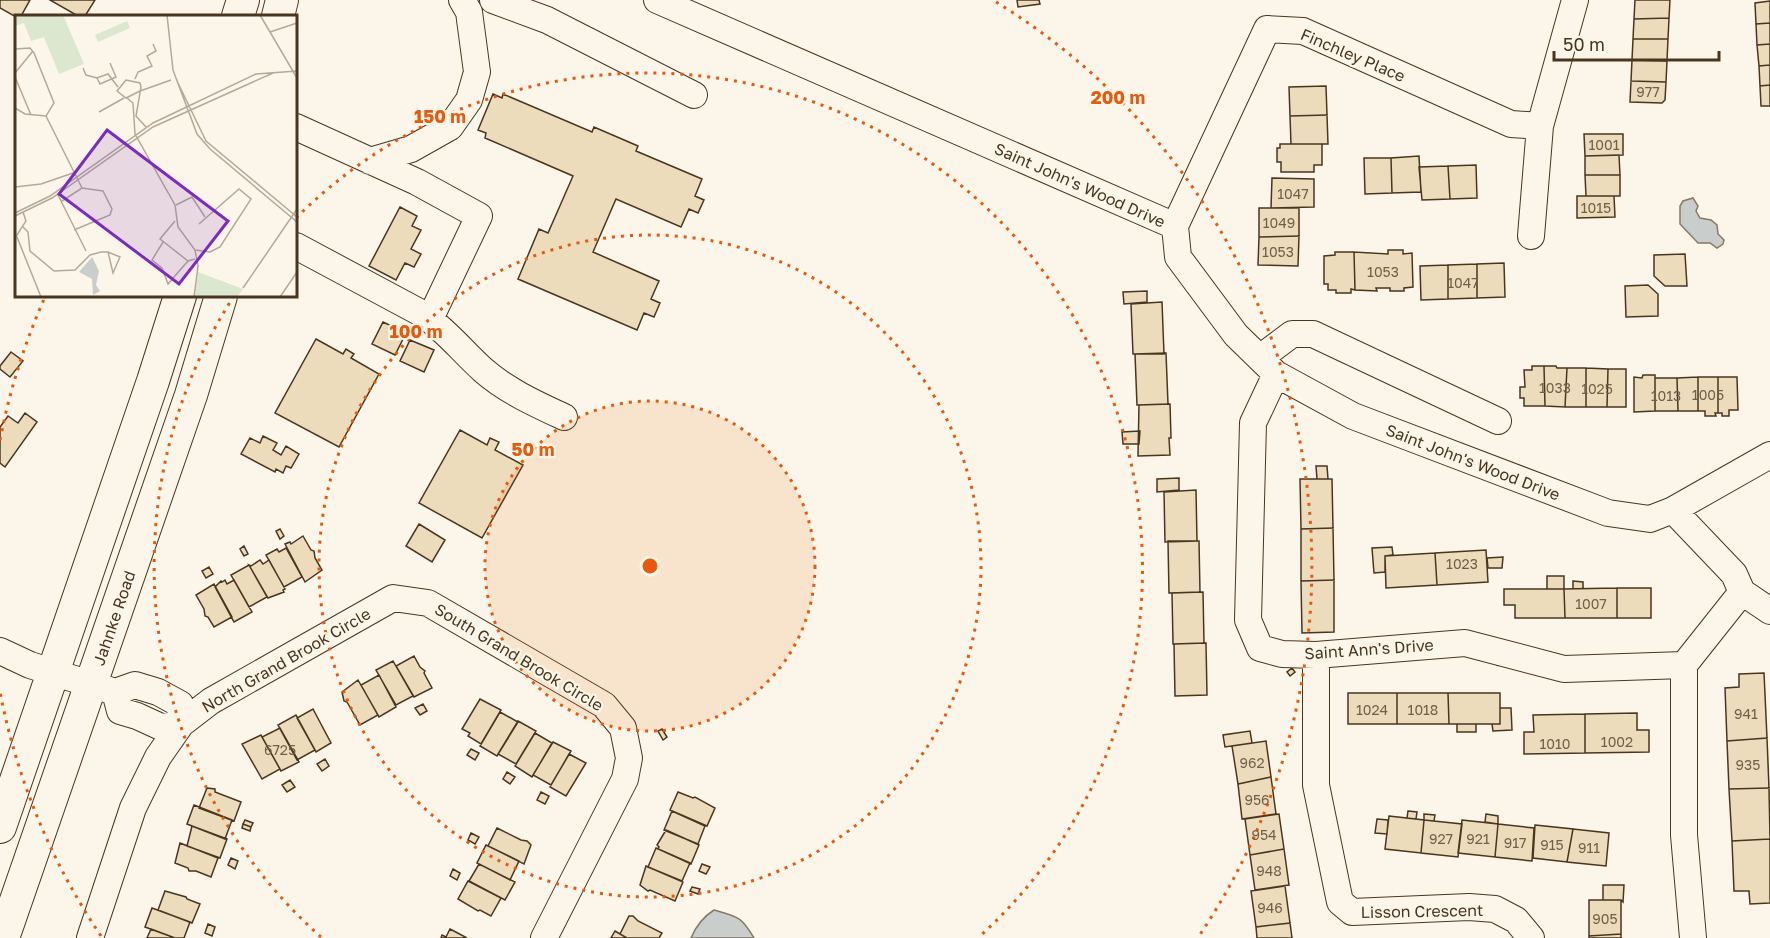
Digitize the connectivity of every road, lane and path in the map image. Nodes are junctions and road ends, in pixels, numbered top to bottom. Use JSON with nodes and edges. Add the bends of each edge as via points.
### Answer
{"nodes":[{"id":1,"x":243,"y":0,"type":"edge"},
{"id":2,"x":282,"y":0,"type":"edge"},
{"id":3,"x":462,"y":0,"type":"edge"},
{"id":4,"x":493,"y":0,"type":"edge"},
{"id":5,"x":657,"y":0,"type":"edge"},
{"id":6,"x":1575,"y":0,"type":"edge"},
{"id":7,"x":238,"y":15,"type":"edge"},
{"id":8,"x":278,"y":15,"type":"edge"},
{"id":9,"x":693,"y":95,"type":"dead end"},
{"id":10,"x":1540,"y":126,"type":"junction"},
{"id":11,"x":297,"y":127,"type":"edge"},
{"id":12,"x":370,"y":161,"type":"junction"},
{"id":13,"x":1174,"y":226,"type":"junction"},
{"id":14,"x":1531,"y":236,"type":"dead end"},
{"id":15,"x":297,"y":247,"type":"edge"},
{"id":16,"x":180,"y":297,"type":"edge"},
{"id":17,"x":221,"y":297,"type":"edge"},
{"id":18,"x":430,"y":319,"type":"junction"},
{"id":19,"x":1268,"y":366,"type":"junction"},
{"id":20,"x":564,"y":417,"type":"dead end"},
{"id":21,"x":1498,"y":421,"type":"dead end"},
{"id":22,"x":1770,"y":455,"type":"edge"},
{"id":23,"x":1673,"y":510,"type":"junction"},
{"id":24,"x":1742,"y":592,"type":"junction"},
{"id":25,"x":393,"y":598,"type":"joint"},
{"id":26,"x":1770,"y":611,"type":"edge"},
{"id":27,"x":0,"y":651,"type":"edge"},
{"id":28,"x":1316,"y":655,"type":"junction"},
{"id":29,"x":1684,"y":665,"type":"junction"},
{"id":30,"x":53,"y":672,"type":"junction"},
{"id":31,"x":103,"y":688,"type":"junction"},
{"id":32,"x":181,"y":724,"type":"junction"},
{"id":33,"x":0,"y":827,"type":"edge"},
{"id":34,"x":3,"y":938,"type":"edge"},
{"id":35,"x":90,"y":938,"type":"edge"},
{"id":36,"x":544,"y":938,"type":"edge"},
{"id":37,"x":1531,"y":938,"type":"edge"},
{"id":38,"x":1693,"y":938,"type":"edge"}],
"edges":[{"from":1,"to":7,"type":"main road"},
{"from":2,"to":8,"type":"main road"},
{"from":3,"to":12,"type":"street","via":[[469,12],[477,72],[469,100],[450,127],[411,149]]},
{"from":4,"to":9,"type":"street","via":[[547,20]]},
{"from":5,"to":13,"type":"street","name":"Saint John's Wood Drive"},
{"from":6,"to":10,"type":"street"},
{"from":10,"to":13,"type":"street","name":"Finchley Place","via":[[1511,123],[1303,31],[1267,29]]},
{"from":10,"to":14,"type":"street"},
{"from":11,"to":12,"type":"street"},
{"from":12,"to":18,"type":"street","via":[[479,216]]},
{"from":13,"to":19,"type":"street","name":"Saint John's Wood Drive","via":[[1178,257],[1236,335]]},
{"from":15,"to":18,"type":"street"},
{"from":16,"to":30,"type":"main road"},
{"from":17,"to":31,"type":"main road","name":"Jahnke Road"},
{"from":18,"to":20,"type":"street","via":[[500,383]]},
{"from":19,"to":21,"type":"street","via":[[1292,333],[1313,334]]},
{"from":19,"to":23,"type":"street","name":"Saint John's Wood Drive","via":[[1353,416],[1608,513],[1650,519]]},
{"from":19,"to":28,"type":"street","name":"Saint Ann's Drive","via":[[1253,423],[1248,620],[1260,648],[1282,654]]},
{"from":22,"to":23,"type":"street","name":"Saint John's Wood Drive"},
{"from":23,"to":24,"type":"street","via":[[1734,574]]},
{"from":24,"to":26,"type":"street"},
{"from":24,"to":29,"type":"street"},
{"from":25,"to":32,"type":"street","name":"North Grand Brook Circle","via":[[211,701]]},
{"from":25,"to":36,"type":"street","name":"South Grand Brook Circle","via":[[428,603],[604,705],[623,729],[629,758],[625,779]]},
{"from":27,"to":30,"type":"street"},
{"from":28,"to":29,"type":"street","name":"Saint Ann's Drive","via":[[1465,643],[1564,669]]},
{"from":28,"to":37,"type":"street","name":"Lisson Crescent","via":[[1316,785],[1340,902],[1352,912],[1495,909],[1516,920]]},
{"from":29,"to":38,"type":"street","via":[[1684,835]]},
{"from":30,"to":31,"type":"street"},
{"from":30,"to":33,"type":"main road"},
{"from":31,"to":32,"type":"street","name":"North Grand Brook Circle","via":[[135,685],[158,692],[180,704]]},
{"from":31,"to":34,"type":"main road","name":"Jahnke Road"},
{"from":32,"to":35,"type":"street","name":"North Grand Brook Circle","via":[[158,757],[133,808]]}]}
